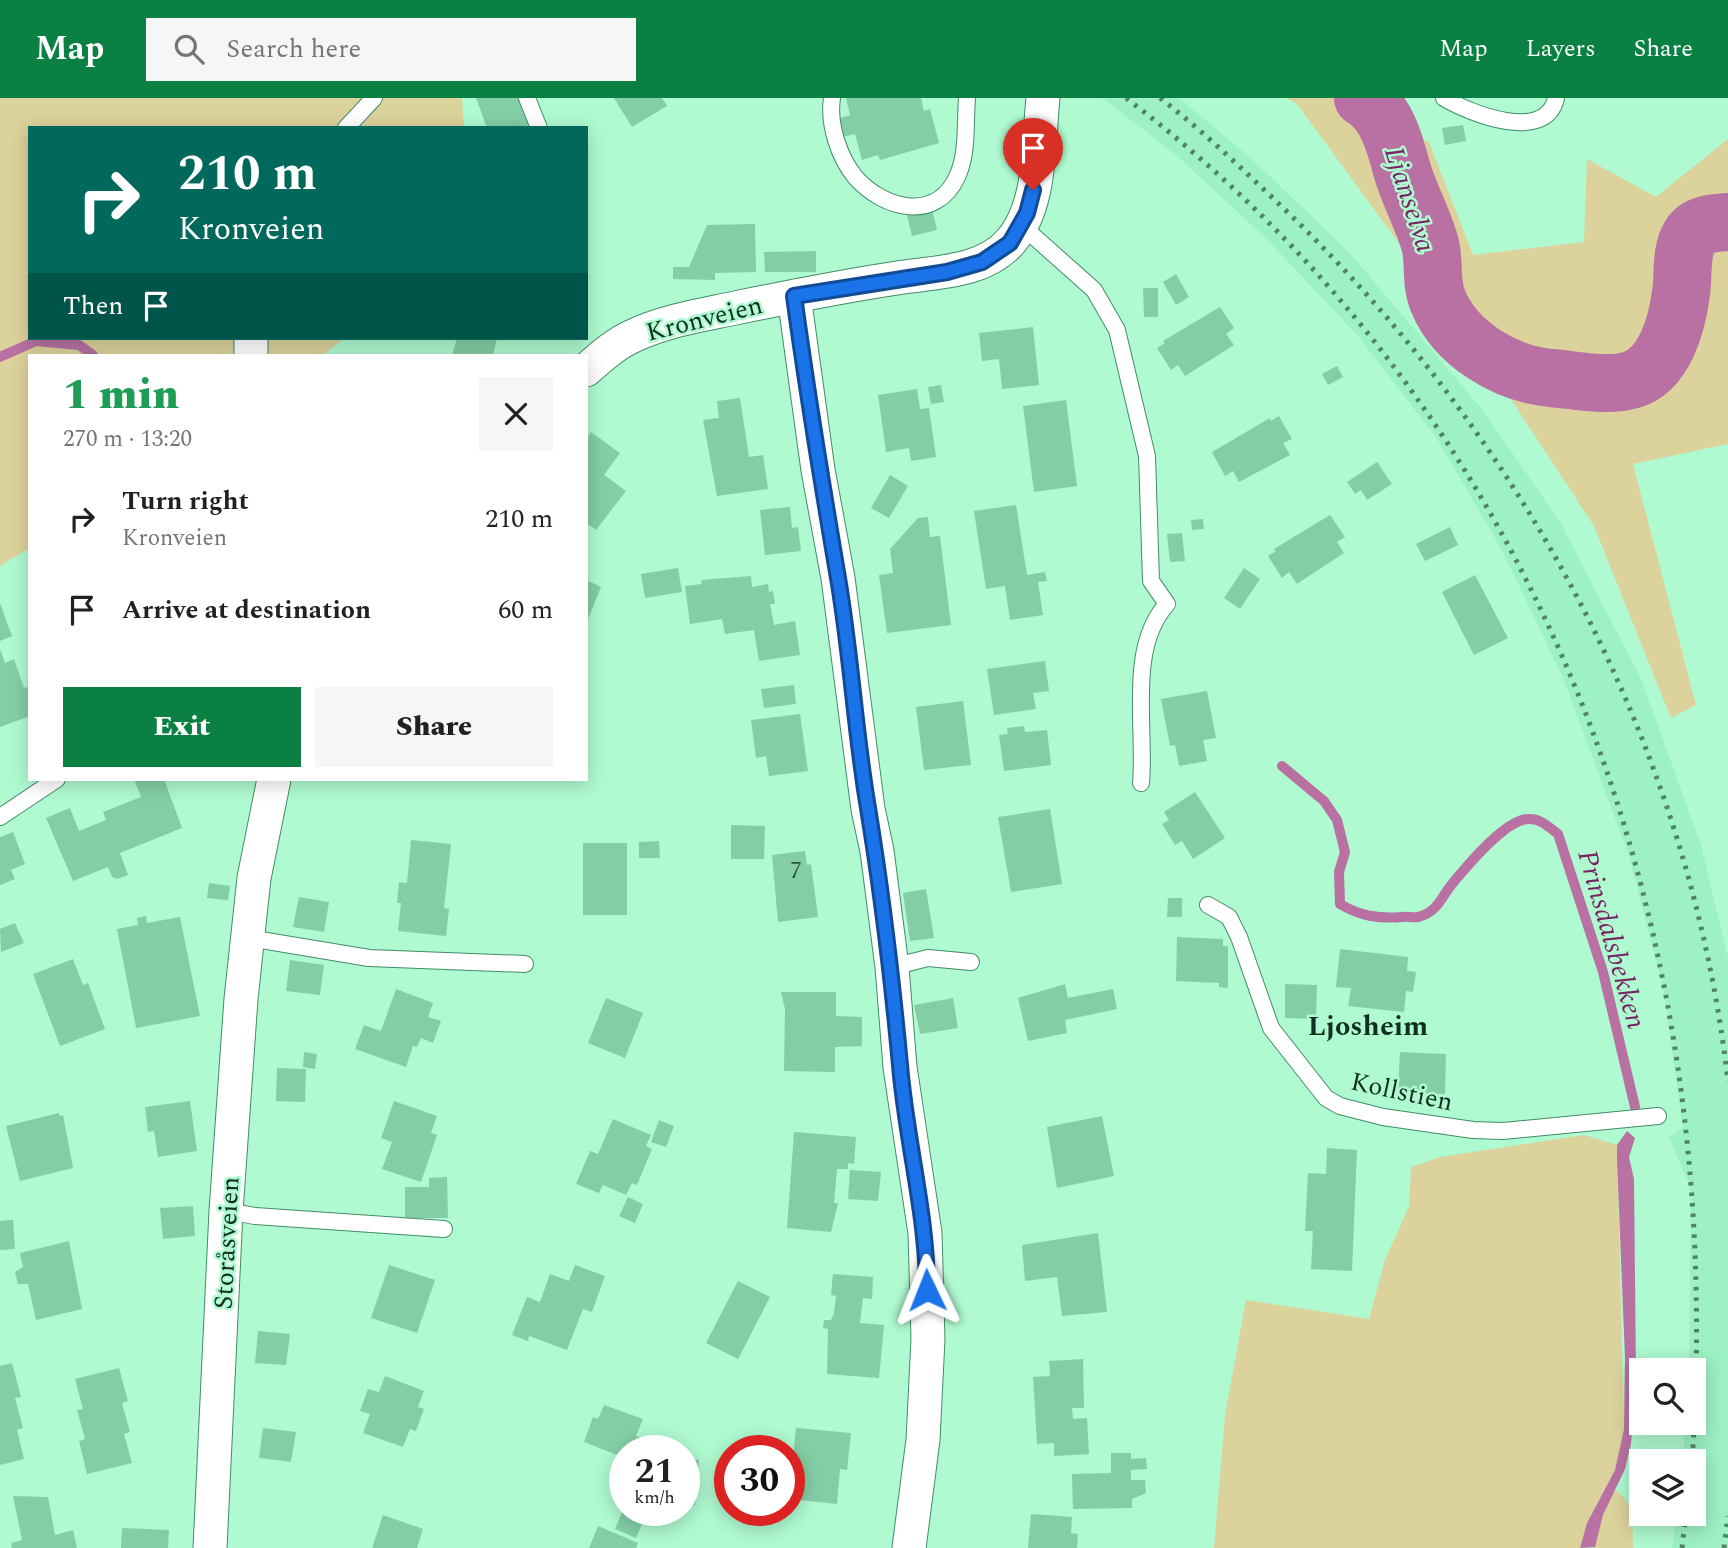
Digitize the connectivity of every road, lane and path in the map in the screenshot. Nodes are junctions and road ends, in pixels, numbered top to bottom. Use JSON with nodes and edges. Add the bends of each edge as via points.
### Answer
{"nodes":[{"id":1,"x":374,"y":98,"type":"edge"},
{"id":2,"x":527,"y":98,"type":"edge"},
{"id":3,"x":832,"y":98,"type":"edge"},
{"id":4,"x":967,"y":98,"type":"edge"},
{"id":5,"x":1043,"y":98,"type":"edge"},
{"id":6,"x":1444,"y":98,"type":"edge"},
{"id":7,"x":1556,"y":98,"type":"edge"},
{"id":8,"x":348,"y":126,"type":"edge"},
{"id":9,"x":538,"y":126,"type":"edge"},
{"id":10,"x":1021,"y":225,"type":"junction"},
{"id":11,"x":794,"y":296,"type":"junction"},
{"id":12,"x":588,"y":368,"type":"edge"},
{"id":13,"x":54,"y":781,"type":"edge"},
{"id":14,"x":274,"y":781,"type":"edge"},
{"id":15,"x":1141,"y":783,"type":"dead end"},
{"id":16,"x":0,"y":817,"type":"edge"},
{"id":17,"x":1208,"y":905,"type":"dead end"},
{"id":18,"x":249,"y":938,"type":"junction"},
{"id":19,"x":971,"y":962,"type":"dead end"},
{"id":20,"x":525,"y":964,"type":"dead end"},
{"id":21,"x":892,"y":967,"type":"junction"},
{"id":22,"x":1658,"y":1116,"type":"dead end"},
{"id":23,"x":226,"y":1211,"type":"junction"},
{"id":24,"x":444,"y":1229,"type":"dead end"},
{"id":25,"x":210,"y":1548,"type":"edge"},
{"id":26,"x":909,"y":1548,"type":"edge"}],
"edges":[{"from":1,"to":8,"type":"lane"},
{"from":2,"to":9,"type":"lane"},
{"from":3,"to":4,"type":"lane","via":[[835,135],[855,176],[889,201],[923,207],[943,199],[959,174]]},
{"from":5,"to":10,"type":"street","name":"Kronveien","via":[[1033,190]]},
{"from":6,"to":7,"type":"lane","via":[[1490,120],[1516,121],[1539,118],[1554,106]]},
{"from":10,"to":11,"type":"street","name":"Kronveien","via":[[1010,243],[982,262],[947,272]]},
{"from":10,"to":15,"type":"lane","via":[[1094,290],[1117,330],[1147,456],[1151,581],[1167,604],[1158,614],[1142,661]]},
{"from":11,"to":12,"type":"street","name":"Kronveien","via":[[634,335]]},
{"from":11,"to":21,"type":"street"},
{"from":13,"to":16,"type":"lane"},
{"from":14,"to":18,"type":"street","name":"Storåsveien","via":[[254,878]]},
{"from":17,"to":22,"type":"lane","name":"Kollstien","via":[[1229,917],[1240,937],[1271,1028],[1326,1098],[1340,1106],[1383,1117],[1503,1131]]},
{"from":18,"to":20,"type":"lane","via":[[369,958]]},
{"from":18,"to":23,"type":"street","name":"Storåsveien","via":[[234,1026]]},
{"from":19,"to":21,"type":"lane","via":[[928,958]]},
{"from":21,"to":26,"type":"street","via":[[900,1067],[927,1265],[923,1440]]},
{"from":23,"to":24,"type":"lane"},
{"from":23,"to":25,"type":"street","name":"Storåsveien"}]}
